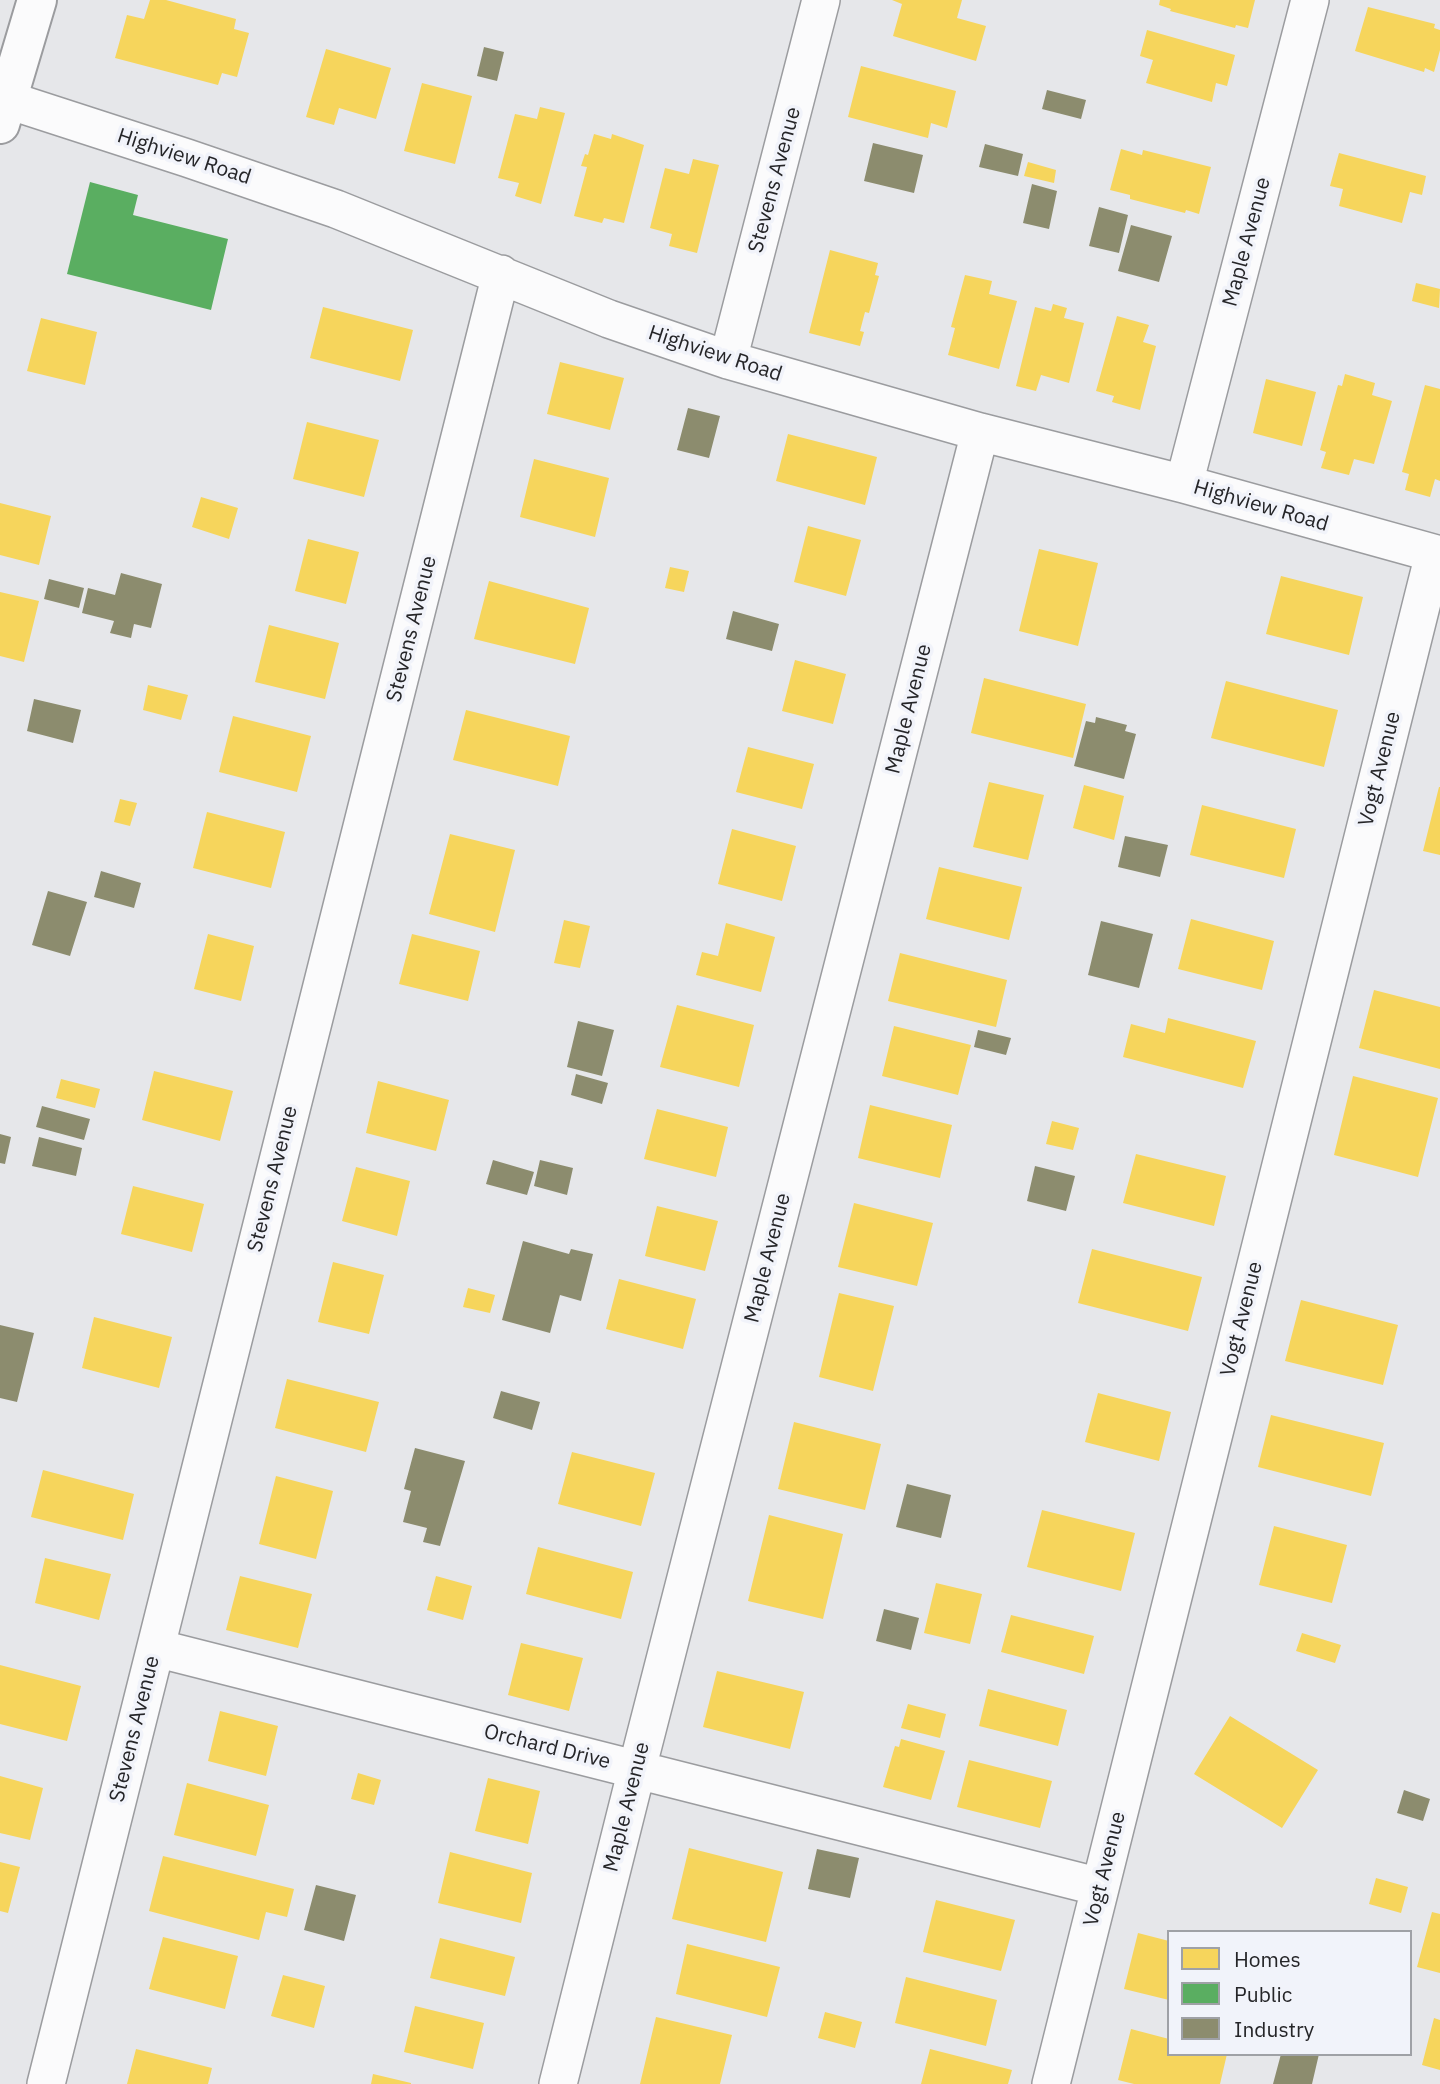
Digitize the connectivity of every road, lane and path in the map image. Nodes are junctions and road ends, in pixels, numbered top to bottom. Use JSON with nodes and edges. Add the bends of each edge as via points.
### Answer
{"nodes":[{"id":1,"x":37,"y":0,"type":"edge"},
{"id":2,"x":821,"y":0,"type":"edge"},
{"id":3,"x":1310,"y":0,"type":"edge"},
{"id":4,"x":4,"y":112,"type":"edge"},
{"id":5,"x":501,"y":274,"type":"junction"},
{"id":6,"x":728,"y":360,"type":"junction"},
{"id":7,"x":980,"y":432,"type":"junction"},
{"id":8,"x":1184,"y":484,"type":"junction"},
{"id":9,"x":1437,"y":555,"type":"edge"},
{"id":10,"x":156,"y":1648,"type":"junction"},
{"id":11,"x":637,"y":1769,"type":"junction"},
{"id":12,"x":1100,"y":1886,"type":"junction"},
{"id":13,"x":46,"y":2084,"type":"edge"},
{"id":14,"x":558,"y":2084,"type":"edge"},
{"id":15,"x":1051,"y":2084,"type":"edge"}],
"edges":[{"from":1,"to":4,"type":"street"},
{"from":2,"to":6,"type":"street","name":"Stevens Avenue"},
{"from":3,"to":8,"type":"street","name":"Maple Avenue"},
{"from":4,"to":5,"type":"street","name":"Highview Road","via":[[187,158],[336,209]]},
{"from":5,"to":6,"type":"street","name":"Highview Road","via":[[609,319]]},
{"from":5,"to":10,"type":"street","name":"Stevens Avenue"},
{"from":6,"to":7,"type":"street","name":"Highview Road"},
{"from":7,"to":8,"type":"street","name":"Highview Road"},
{"from":7,"to":11,"type":"street","name":"Maple Avenue"},
{"from":8,"to":9,"type":"street","name":"Highview Road"},
{"from":9,"to":12,"type":"street","name":"Vogt Avenue"},
{"from":10,"to":11,"type":"street","name":"Orchard Drive"},
{"from":10,"to":13,"type":"street","name":"Stevens Avenue"},
{"from":11,"to":12,"type":"street","name":"Orchard Drive"},
{"from":11,"to":14,"type":"street","name":"Maple Avenue"},
{"from":12,"to":15,"type":"street","name":"Vogt Avenue"}]}
